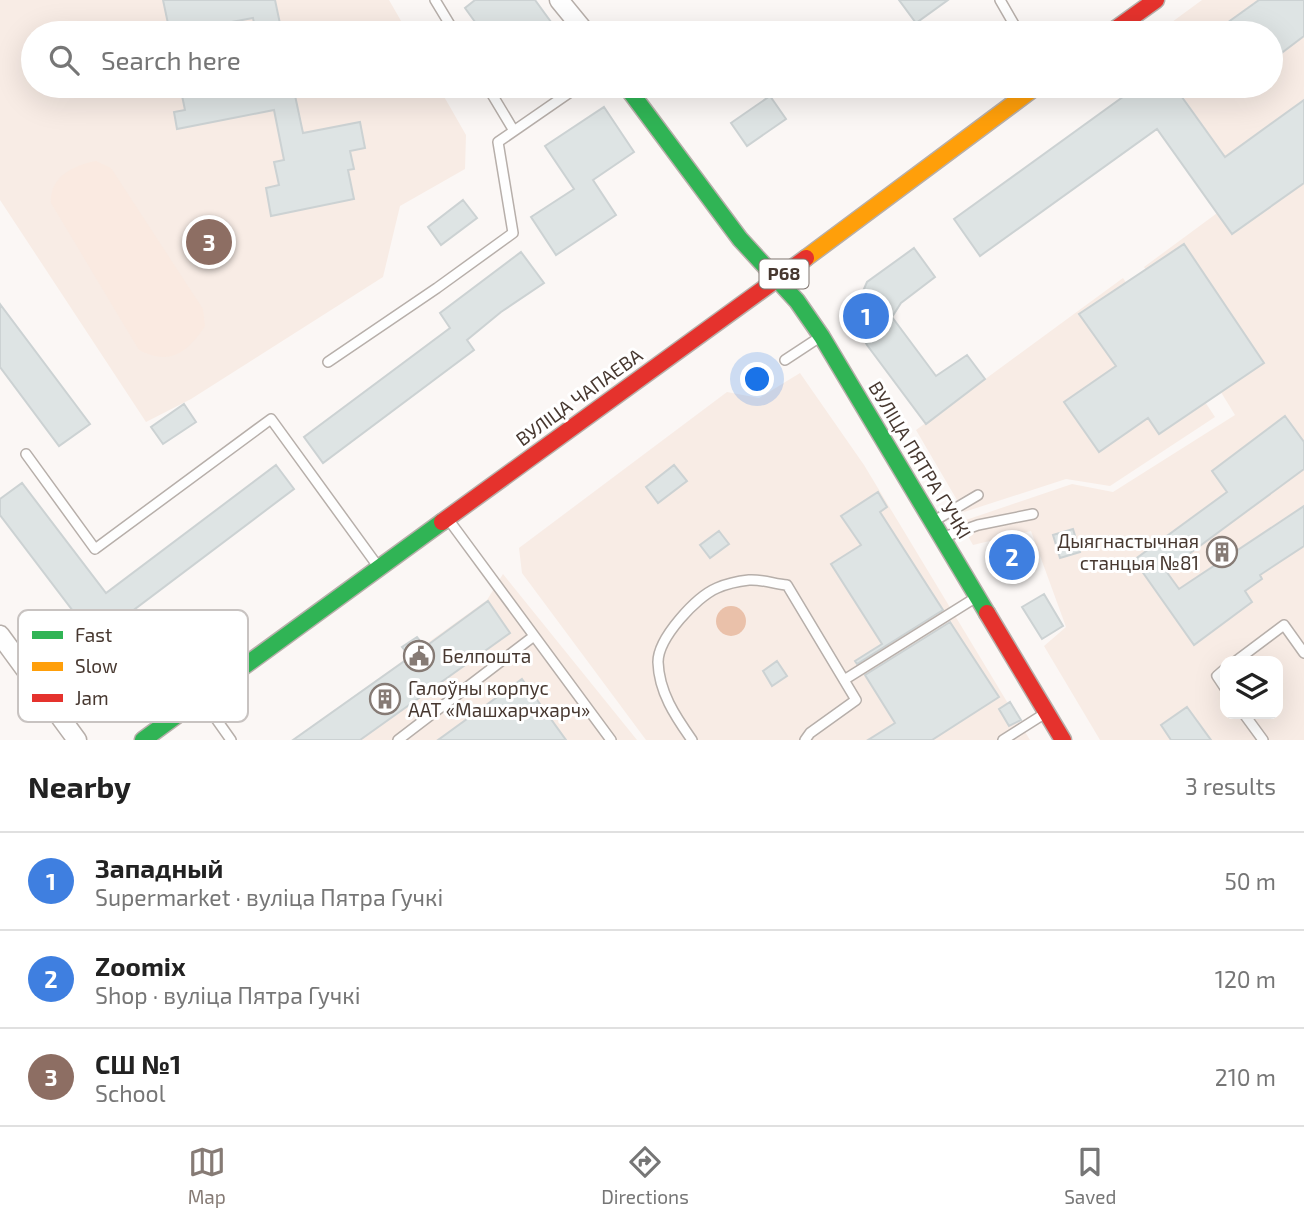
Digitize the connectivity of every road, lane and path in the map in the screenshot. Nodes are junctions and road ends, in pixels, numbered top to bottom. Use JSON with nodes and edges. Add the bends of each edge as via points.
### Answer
{"nodes":[{"id":1,"x":435,"y":0,"type":"edge"},
{"id":2,"x":559,"y":0,"type":"edge"},
{"id":3,"x":1000,"y":0,"type":"edge"},
{"id":4,"x":1156,"y":0,"type":"edge"},
{"id":5,"x":448,"y":21,"type":"edge"},
{"id":6,"x":576,"y":21,"type":"edge"},
{"id":7,"x":1012,"y":21,"type":"edge"},
{"id":8,"x":1127,"y":21,"type":"edge"},
{"id":9,"x":494,"y":98,"type":"edge"},
{"id":10,"x":561,"y":98,"type":"edge"},
{"id":11,"x":635,"y":98,"type":"edge"},
{"id":12,"x":1021,"y":98,"type":"edge"},
{"id":13,"x":513,"y":131,"type":"junction"},
{"id":14,"x":776,"y":279,"type":"junction"},
{"id":15,"x":822,"y":337,"type":"junction"},
{"id":16,"x":785,"y":360,"type":"dead end"},
{"id":17,"x":328,"y":362,"type":"dead end"},
{"id":18,"x":26,"y":454,"type":"dead end"},
{"id":19,"x":978,"y":495,"type":"dead end"},
{"id":20,"x":1033,"y":514,"type":"dead end"},
{"id":21,"x":448,"y":518,"type":"junction"},
{"id":22,"x":933,"y":522,"type":"junction"},
{"id":23,"x":942,"y":538,"type":"junction"},
{"id":24,"x":379,"y":569,"type":"junction"},
{"id":25,"x":977,"y":597,"type":"junction"},
{"id":26,"x":0,"y":635,"type":"edge"},
{"id":27,"x":534,"y":636,"type":"junction"},
{"id":28,"x":1304,"y":653,"type":"edge"},
{"id":29,"x":1243,"y":656,"type":"edge"},
{"id":30,"x":18,"y":660,"type":"edge"},
{"id":31,"x":248,"y":664,"type":"edge"},
{"id":32,"x":844,"y":680,"type":"junction"},
{"id":33,"x":1046,"y":713,"type":"junction"},
{"id":34,"x":1248,"y":719,"type":"edge"},
{"id":35,"x":64,"y":722,"type":"edge"},
{"id":36,"x":168,"y":722,"type":"edge"},
{"id":37,"x":218,"y":722,"type":"edge"},
{"id":38,"x":810,"y":738,"type":"edge"},
{"id":39,"x":77,"y":740,"type":"edge"},
{"id":40,"x":143,"y":740,"type":"edge"},
{"id":41,"x":231,"y":740,"type":"edge"},
{"id":42,"x":398,"y":740,"type":"edge"},
{"id":43,"x":611,"y":740,"type":"edge"},
{"id":44,"x":692,"y":740,"type":"edge"},
{"id":45,"x":1003,"y":740,"type":"edge"},
{"id":46,"x":1063,"y":740,"type":"edge"},
{"id":47,"x":1263,"y":740,"type":"edge"}],
"edges":[{"from":1,"to":5,"type":"lane"},
{"from":2,"to":6,"type":"street"},
{"from":3,"to":7,"type":"lane"},
{"from":4,"to":8,"type":"main road"},
{"from":9,"to":13,"type":"lane"},
{"from":10,"to":13,"type":"lane"},
{"from":11,"to":14,"type":"main road","name":"ВУЛІЦА ПЯТРА ГУЧКІ","via":[[740,239]]},
{"from":12,"to":14,"type":"main road","name":"ВУЛІЦА ЧАПАЕВА","number":"Р68"},
{"from":13,"to":17,"type":"lane","via":[[498,142],[513,233]]},
{"from":14,"to":15,"type":"main road","name":"ВУЛІЦА ПЯТРА ГУЧКІ"},
{"from":14,"to":21,"type":"main road","name":"ВУЛІЦА ЧАПАЕВА","number":"Р68"},
{"from":15,"to":16,"type":"lane"},
{"from":15,"to":22,"type":"main road","name":"ВУЛІЦА ПЯТРА ГУЧКІ"},
{"from":18,"to":24,"type":"lane","via":[[95,549],[271,419]]},
{"from":19,"to":22,"type":"lane"},
{"from":20,"to":23,"type":"lane"},
{"from":21,"to":24,"type":"main road","name":"ВУЛІЦА ЧАПАЕВА","number":"Р68"},
{"from":21,"to":27,"type":"lane"},
{"from":22,"to":23,"type":"main road","name":"ВУЛІЦА ПЯТРА ГУЧКІ"},
{"from":23,"to":25,"type":"main road","name":"ВУЛІЦА ПЯТРА ГУЧКІ"},
{"from":24,"to":31,"type":"main road","name":"ВУЛІЦА ЧАПАЕВА","number":"Р68"},
{"from":25,"to":32,"type":"lane"},
{"from":25,"to":33,"type":"main road","name":"ВУЛІЦА ПЯТРА ГУЧКІ"},
{"from":26,"to":30,"type":"street"},
{"from":27,"to":42,"type":"lane"},
{"from":27,"to":43,"type":"lane"},
{"from":28,"to":29,"type":"lane","via":[[1284,625]]},
{"from":32,"to":38,"type":"lane","via":[[856,700]]},
{"from":32,"to":44,"type":"lane","via":[[787,585],[750,580],[716,588],[671,630],[658,658],[661,687]]},
{"from":33,"to":45,"type":"lane"},
{"from":33,"to":46,"type":"main road","name":"ВУЛІЦА ПЯТРА ГУЧКІ"},
{"from":34,"to":47,"type":"lane"},
{"from":35,"to":39,"type":"street"},
{"from":36,"to":40,"type":"main road","name":"ВУЛІЦА ЧАПАЕВА","number":"Р68"},
{"from":37,"to":41,"type":"lane"}]}
